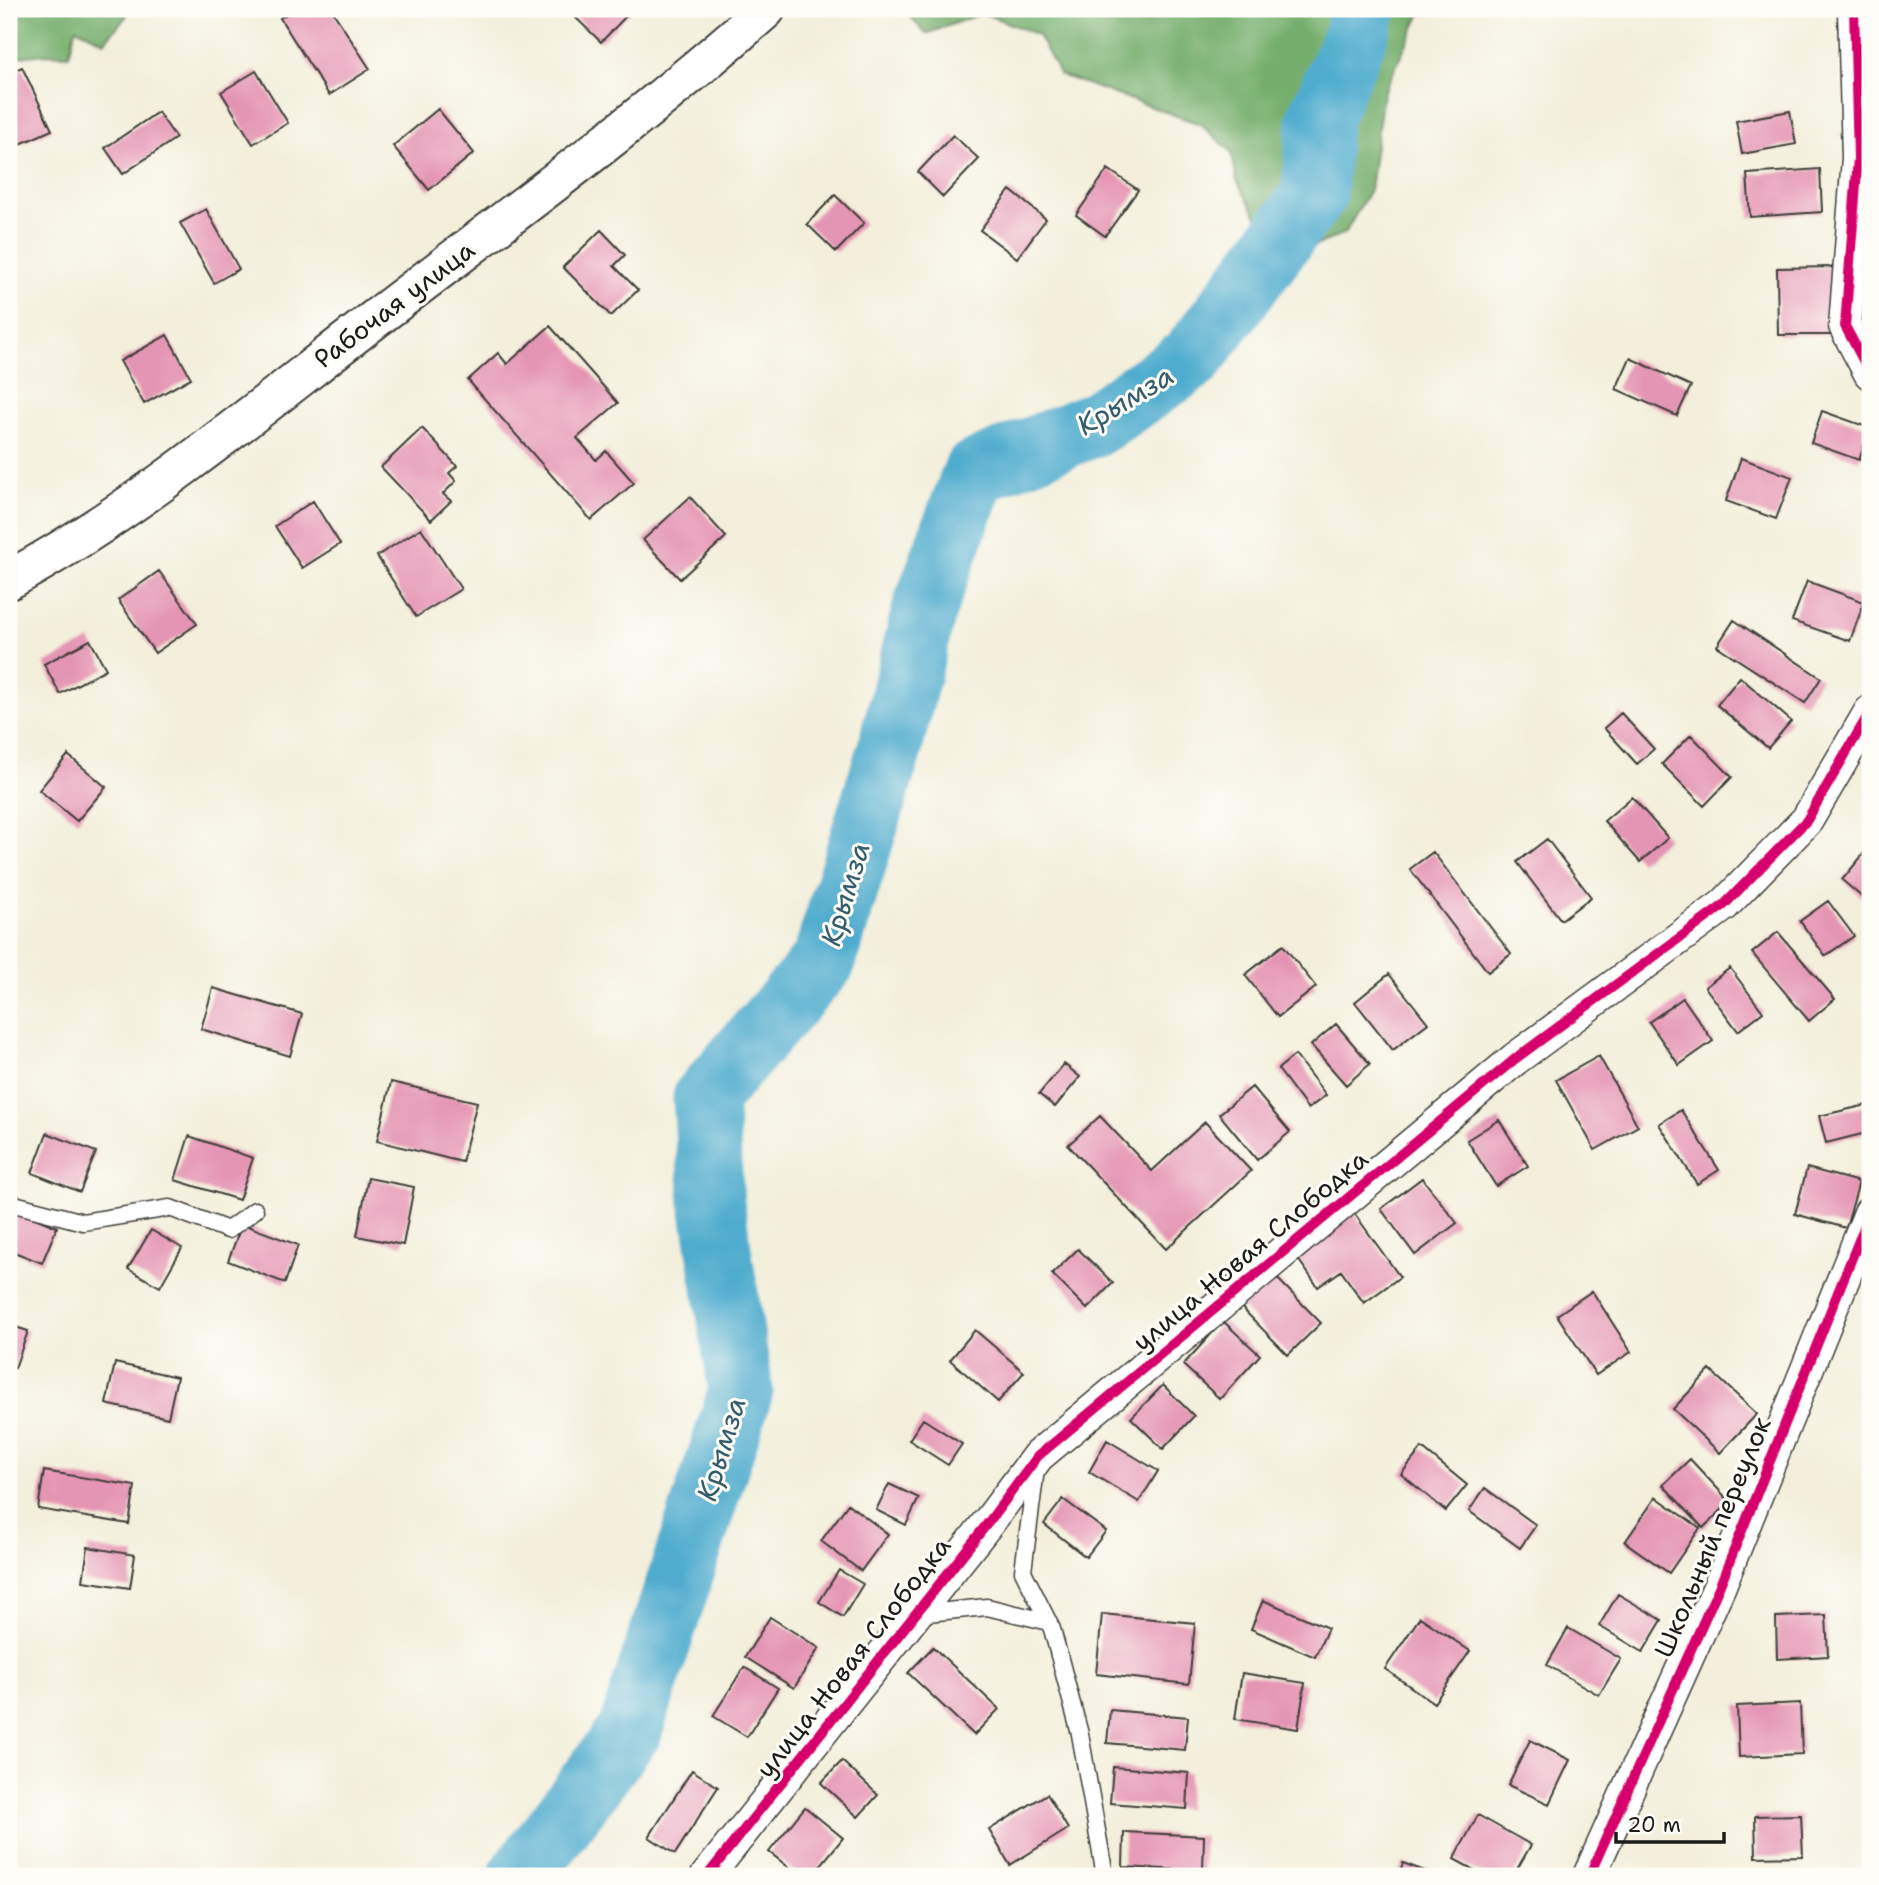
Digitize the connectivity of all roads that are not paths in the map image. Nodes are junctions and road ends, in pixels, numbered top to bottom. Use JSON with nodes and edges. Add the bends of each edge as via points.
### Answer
{"nodes":[{"id":1,"x":766,"y":9,"type":"edge"},
{"id":2,"x":1854,"y":9,"type":"edge"},
{"id":3,"x":1870,"y":373,"type":"edge"},
{"id":4,"x":9,"y":580,"type":"edge"},
{"id":5,"x":1870,"y":712,"type":"edge"},
{"id":6,"x":9,"y":1205,"type":"edge"},
{"id":7,"x":255,"y":1210,"type":"dead end"},
{"id":8,"x":1870,"y":1213,"type":"edge"},
{"id":9,"x":1038,"y":1455,"type":"junction"},
{"id":10,"x":915,"y":1614,"type":"junction"},
{"id":11,"x":1049,"y":1622,"type":"junction"},
{"id":12,"x":707,"y":1876,"type":"edge"},
{"id":13,"x":1105,"y":1876,"type":"edge"},
{"id":14,"x":1590,"y":1876,"type":"edge"}],
"edges":[{"from":1,"to":4,"type":"main road","name":"Рабочая улица","via":[[584,159],[181,468]]},
{"from":2,"to":3,"type":"street","via":[[1858,158],[1845,326]]},
{"from":5,"to":9,"type":"street","name":"улица Новая Слободка","via":[[1807,820],[1724,905],[1515,1059]]},
{"from":6,"to":7,"type":"lane","via":[[83,1222],[170,1208],[228,1230]]},
{"from":8,"to":14,"type":"street","name":"Школьный переулок","via":[[1720,1585]]},
{"from":9,"to":10,"type":"street","name":"улица Новая Слободка"},
{"from":9,"to":11,"type":"lane","via":[[1023,1571]]},
{"from":10,"to":11,"type":"lane","via":[[987,1607]]},
{"from":10,"to":12,"type":"street","name":"улица Новая Слободка"},
{"from":11,"to":13,"type":"lane","via":[[1080,1734]]}]}
